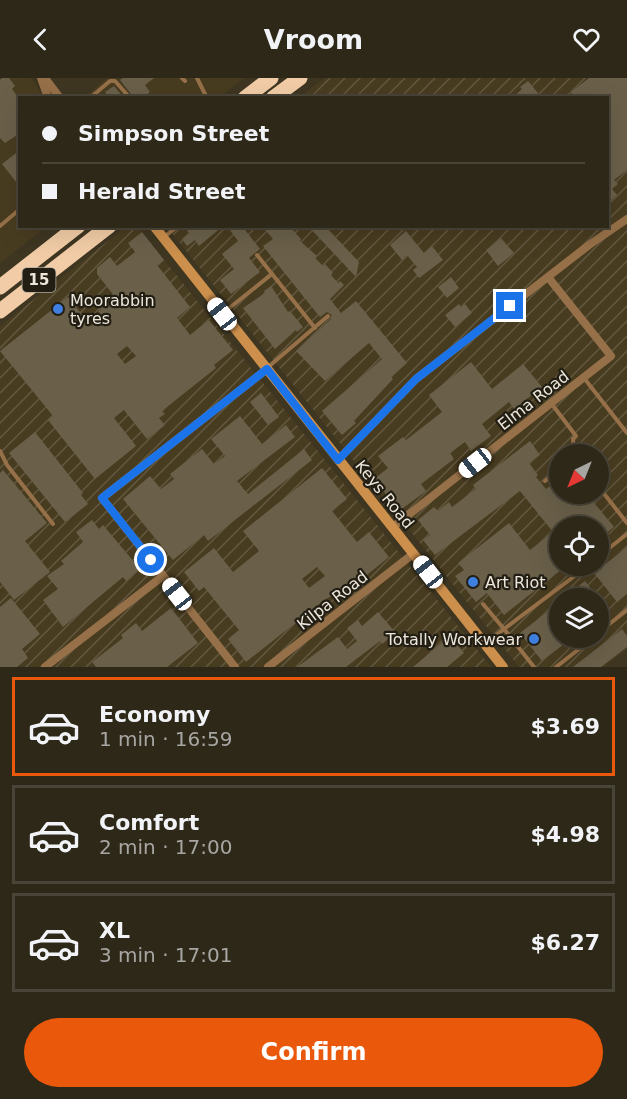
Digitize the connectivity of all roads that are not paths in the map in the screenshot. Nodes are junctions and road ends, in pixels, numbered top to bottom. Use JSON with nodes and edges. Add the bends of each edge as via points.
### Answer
{"nodes":[{"id":1,"x":43,"y":78,"type":"edge"},
{"id":2,"x":197,"y":78,"type":"edge"},
{"id":3,"x":270,"y":78,"type":"edge"},
{"id":4,"x":300,"y":78,"type":"edge"},
{"id":5,"x":48,"y":96,"type":"edge"},
{"id":6,"x":58,"y":96,"type":"edge"},
{"id":7,"x":92,"y":96,"type":"edge"},
{"id":8,"x":128,"y":96,"type":"edge"},
{"id":9,"x":206,"y":96,"type":"edge"},
{"id":10,"x":248,"y":96,"type":"edge"},
{"id":11,"x":276,"y":96,"type":"edge"},
{"id":12,"x":18,"y":211,"type":"edge"},
{"id":13,"x":627,"y":219,"type":"edge"},
{"id":14,"x":0,"y":226,"type":"edge"},
{"id":15,"x":77,"y":228,"type":"edge"},
{"id":16,"x":106,"y":228,"type":"edge"},
{"id":17,"x":156,"y":228,"type":"edge"},
{"id":18,"x":176,"y":228,"type":"edge"},
{"id":19,"x":163,"y":238,"type":"junction"},
{"id":20,"x":257,"y":255,"type":"dead end"},
{"id":21,"x":272,"y":274,"type":"junction"},
{"id":22,"x":548,"y":277,"type":"junction"},
{"id":23,"x":0,"y":287,"type":"edge"},
{"id":24,"x":0,"y":311,"type":"edge"},
{"id":25,"x":222,"y":314,"type":"junction"},
{"id":26,"x":328,"y":316,"type":"dead end"},
{"id":27,"x":315,"y":328,"type":"junction"},
{"id":28,"x":267,"y":369,"type":"junction"},
{"id":29,"x":584,"y":377,"type":"junction"},
{"id":30,"x":550,"y":403,"type":"junction"},
{"id":31,"x":627,"y":433,"type":"edge"},
{"id":32,"x":573,"y":444,"type":"edge"},
{"id":33,"x":0,"y":451,"type":"edge"},
{"id":34,"x":338,"y":460,"type":"junction"},
{"id":35,"x":549,"y":478,"type":"edge"},
{"id":36,"x":545,"y":481,"type":"dead end"},
{"id":37,"x":609,"y":500,"type":"edge"},
{"id":38,"x":627,"y":523,"type":"edge"},
{"id":39,"x":53,"y":524,"type":"dead end"},
{"id":40,"x":393,"y":527,"type":"junction"},
{"id":41,"x":627,"y":534,"type":"edge"},
{"id":42,"x":609,"y":548,"type":"edge"},
{"id":43,"x":413,"y":554,"type":"junction"},
{"id":44,"x":163,"y":576,"type":"junction"},
{"id":45,"x":575,"y":576,"type":"edge"},
{"id":46,"x":483,"y":604,"type":"dead end"},
{"id":47,"x":627,"y":610,"type":"edge"},
{"id":48,"x":609,"y":624,"type":"edge"},
{"id":49,"x":504,"y":629,"type":"junction"},
{"id":50,"x":485,"y":645,"type":"junction"},
{"id":51,"x":580,"y":648,"type":"edge"},
{"id":52,"x":45,"y":667,"type":"edge"},
{"id":53,"x":235,"y":667,"type":"edge"},
{"id":54,"x":268,"y":667,"type":"edge"},
{"id":55,"x":503,"y":667,"type":"edge"},
{"id":56,"x":534,"y":667,"type":"edge"},
{"id":57,"x":556,"y":667,"type":"edge"}],
"edges":[{"from":1,"to":5,"type":"street"},
{"from":1,"to":6,"type":"street"},
{"from":2,"to":9,"type":"lane"},
{"from":3,"to":10,"type":"highway"},
{"from":4,"to":11,"type":"highway"},
{"from":7,"to":8,"type":"lane","via":[[110,81],[115,81]]},
{"from":12,"to":14,"type":"lane"},
{"from":13,"to":22,"type":"street"},
{"from":15,"to":23,"type":"highway","number":"15"},
{"from":16,"to":24,"type":"highway","number":"15"},
{"from":17,"to":19,"type":"street","name":"Keys Road"},
{"from":18,"to":19,"type":"lane"},
{"from":19,"to":25,"type":"street","name":"Keys Road"},
{"from":20,"to":21,"type":"lane"},
{"from":21,"to":25,"type":"lane"},
{"from":21,"to":27,"type":"lane"},
{"from":22,"to":29,"type":"street","name":"Elma Road","via":[[611,356]]},
{"from":22,"to":34,"type":"street","via":[[416,379]]},
{"from":25,"to":28,"type":"street","name":"Keys Road"},
{"from":26,"to":27,"type":"lane"},
{"from":27,"to":28,"type":"lane"},
{"from":28,"to":34,"type":"street","name":"Keys Road"},
{"from":28,"to":44,"type":"street","via":[[102,498]]},
{"from":29,"to":30,"type":"street","name":"Elma Road"},
{"from":29,"to":31,"type":"lane"},
{"from":30,"to":32,"type":"lane","via":[[576,436]]},
{"from":30,"to":40,"type":"street","name":"Elma Road"},
{"from":33,"to":39,"type":"lane","via":[[6,465]]},
{"from":34,"to":40,"type":"street","name":"Keys Road"},
{"from":35,"to":36,"type":"lane"},
{"from":37,"to":38,"type":"lane"},
{"from":40,"to":43,"type":"street","name":"Keys Road"},
{"from":41,"to":42,"type":"lane"},
{"from":43,"to":50,"type":"street","name":"Keys Road"},
{"from":43,"to":54,"type":"street","name":"Kilpa Road"},
{"from":44,"to":52,"type":"street"},
{"from":44,"to":53,"type":"street"},
{"from":45,"to":49,"type":"lane"},
{"from":46,"to":49,"type":"lane"},
{"from":47,"to":48,"type":"lane"},
{"from":49,"to":50,"type":"lane"},
{"from":49,"to":56,"type":"lane"},
{"from":50,"to":55,"type":"street","name":"Keys Road"},
{"from":51,"to":57,"type":"lane"}]}
